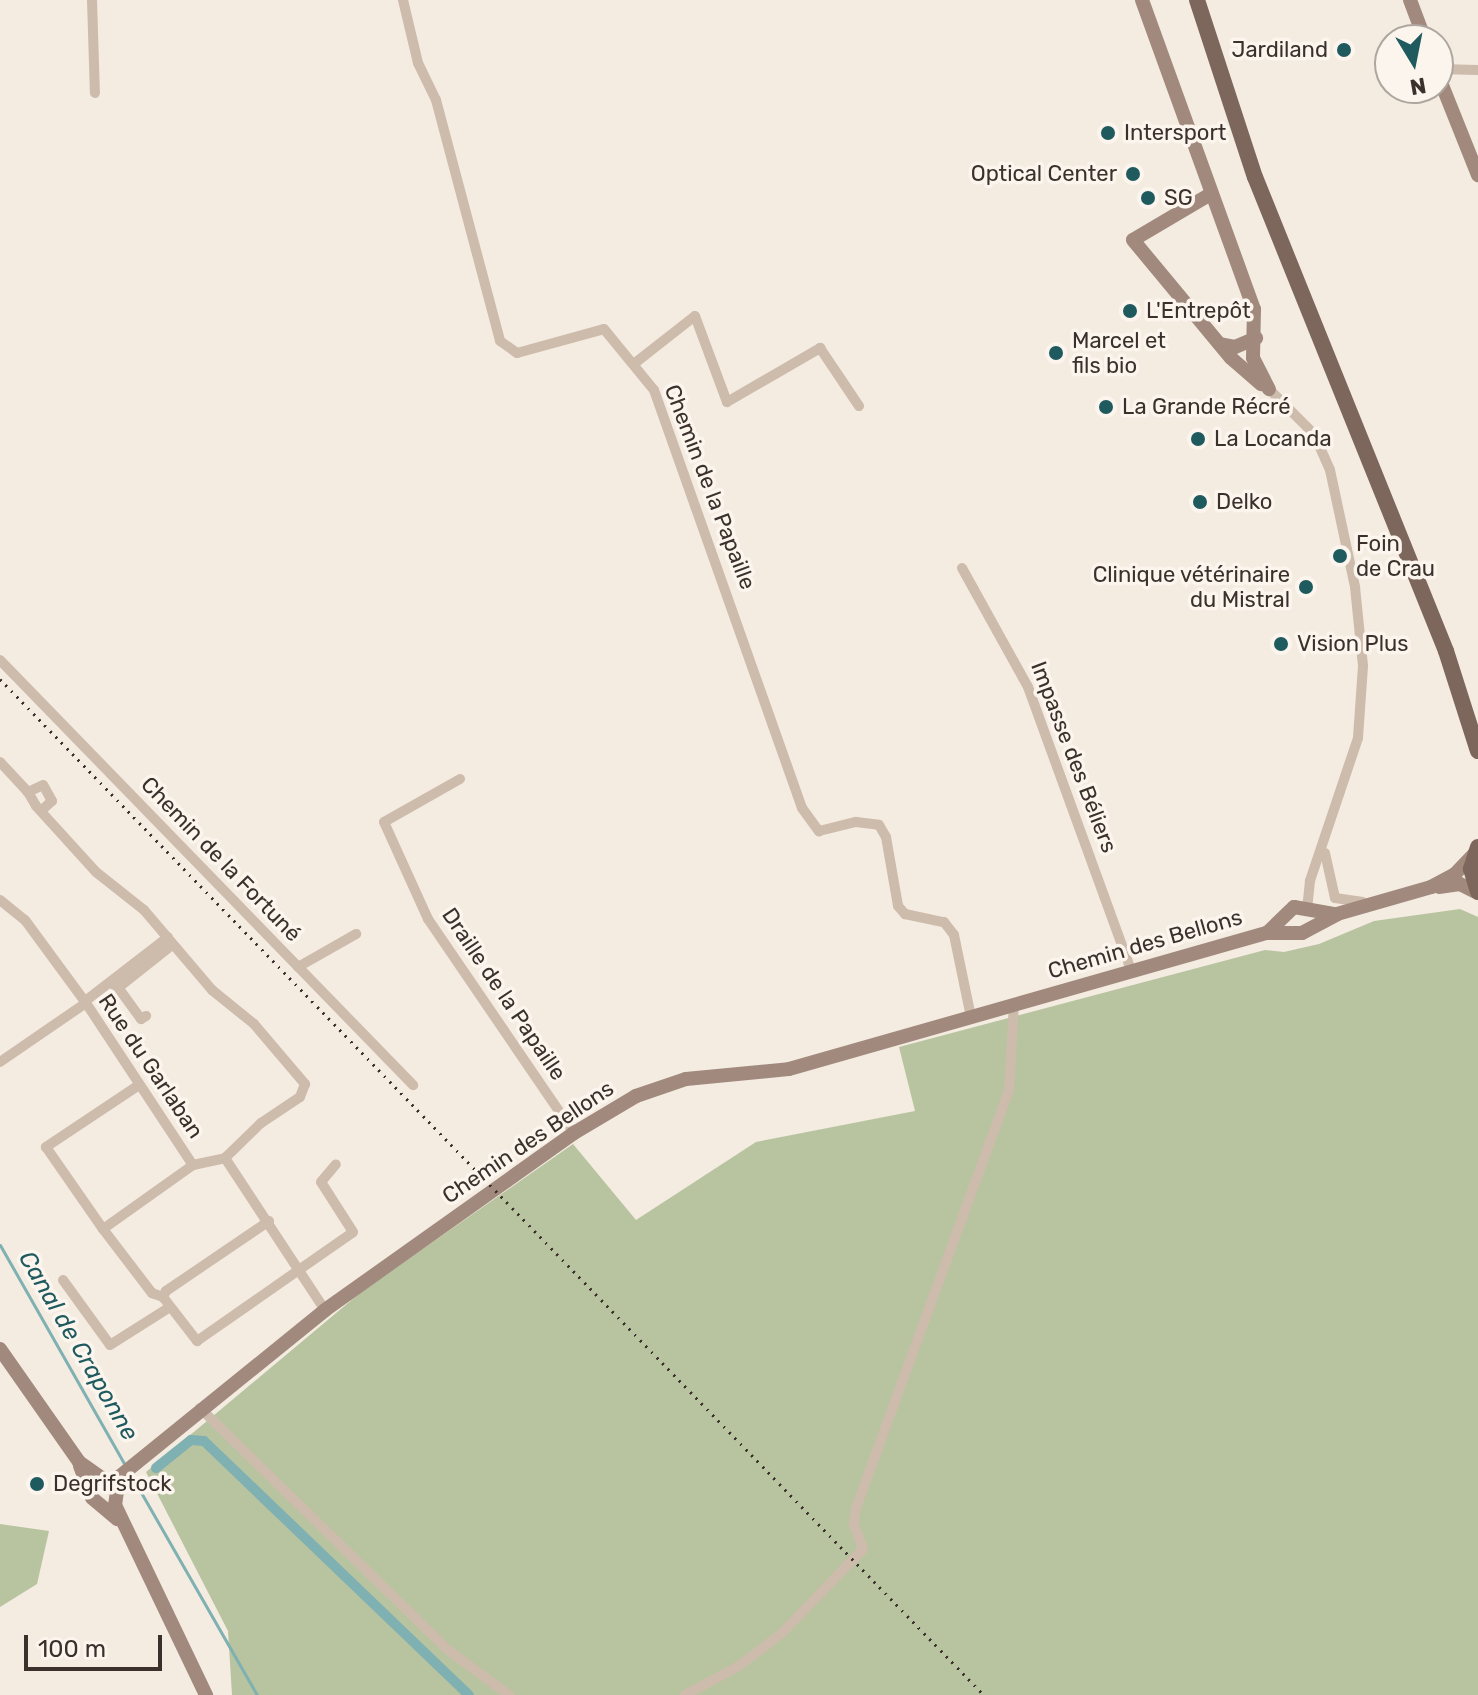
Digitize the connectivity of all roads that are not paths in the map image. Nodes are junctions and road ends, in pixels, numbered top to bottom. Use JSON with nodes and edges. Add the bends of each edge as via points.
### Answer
{"nodes":[{"id":1,"x":92,"y":0,"type":"edge"},
{"id":2,"x":403,"y":0,"type":"edge"},
{"id":3,"x":1142,"y":0,"type":"edge"},
{"id":4,"x":1197,"y":0,"type":"edge"},
{"id":5,"x":1410,"y":0,"type":"edge"},
{"id":6,"x":1419,"y":24,"type":"edge"},
{"id":7,"x":1478,"y":70,"type":"edge"},
{"id":8,"x":1454,"y":71,"type":"edge"},
{"id":9,"x":95,"y":93,"type":"dead end"},
{"id":10,"x":1450,"y":104,"type":"edge"},
{"id":11,"x":1478,"y":175,"type":"edge"},
{"id":12,"x":1209,"y":195,"type":"junction"},
{"id":13,"x":1256,"y":338,"type":"junction"},
{"id":14,"x":1220,"y":344,"type":"junction"},
{"id":15,"x":635,"y":363,"type":"junction"},
{"id":16,"x":1269,"y":389,"type":"junction"},
{"id":17,"x":859,"y":406,"type":"dead end"},
{"id":18,"x":962,"y":568,"type":"dead end"},
{"id":19,"x":0,"y":660,"type":"edge"},
{"id":20,"x":1478,"y":751,"type":"edge"},
{"id":21,"x":0,"y":762,"type":"edge"},
{"id":22,"x":460,"y":779,"type":"dead end"},
{"id":23,"x":28,"y":792,"type":"junction"},
{"id":24,"x":43,"y":809,"type":"junction"},
{"id":25,"x":1325,"y":849,"type":"junction"},
{"id":26,"x":1476,"y":850,"type":"edge"},
{"id":27,"x":1431,"y":887,"type":"junction"},
{"id":28,"x":1478,"y":892,"type":"edge"},
{"id":29,"x":1389,"y":899,"type":"junction"},
{"id":30,"x":0,"y":900,"type":"edge"},
{"id":31,"x":1300,"y":917,"type":"junction"},
{"id":32,"x":356,"y":934,"type":"dead end"},
{"id":33,"x":170,"y":941,"type":"junction"},
{"id":34,"x":298,"y":967,"type":"junction"},
{"id":35,"x":1131,"y":970,"type":"junction"},
{"id":36,"x":114,"y":985,"type":"junction"},
{"id":37,"x":85,"y":1003,"type":"junction"},
{"id":38,"x":1014,"y":1004,"type":"junction"},
{"id":39,"x":146,"y":1016,"type":"dead end"},
{"id":40,"x":971,"y":1017,"type":"junction"},
{"id":41,"x":0,"y":1062,"type":"edge"},
{"id":42,"x":139,"y":1085,"type":"junction"},
{"id":43,"x":413,"y":1085,"type":"dead end"},
{"id":44,"x":574,"y":1133,"type":"junction"},
{"id":45,"x":225,"y":1158,"type":"junction"},
{"id":46,"x":336,"y":1164,"type":"dead end"},
{"id":47,"x":193,"y":1165,"type":"junction"},
{"id":48,"x":269,"y":1221,"type":"junction"},
{"id":49,"x":103,"y":1229,"type":"junction"},
{"id":50,"x":301,"y":1269,"type":"junction"},
{"id":51,"x":63,"y":1280,"type":"dead end"},
{"id":52,"x":167,"y":1302,"type":"junction"},
{"id":53,"x":325,"y":1310,"type":"junction"},
{"id":54,"x":0,"y":1349,"type":"edge"},
{"id":55,"x":200,"y":1408,"type":"junction"},
{"id":56,"x":107,"y":1489,"type":"junction"},
{"id":57,"x":206,"y":1695,"type":"edge"},
{"id":58,"x":509,"y":1695,"type":"edge"},
{"id":59,"x":685,"y":1695,"type":"edge"}],
"edges":[{"from":1,"to":9,"type":"street"},
{"from":2,"to":15,"type":"street","name":"Chemin de la Papaille","via":[[418,63],[436,100],[500,341],[517,353],[604,329]]},
{"from":3,"to":12,"type":"main road"},
{"from":4,"to":20,"type":"main road","via":[[1255,177],[1446,651]]},
{"from":5,"to":6,"type":"main road"},
{"from":7,"to":8,"type":"street"},
{"from":10,"to":11,"type":"main road"},
{"from":12,"to":13,"type":"main road","via":[[1254,309]]},
{"from":12,"to":14,"type":"main road","via":[[1133,240]]},
{"from":13,"to":14,"type":"main road","via":[[1235,347]]},
{"from":13,"to":16,"type":"main road","via":[[1253,358]]},
{"from":14,"to":16,"type":"main road"},
{"from":15,"to":17,"type":"street","via":[[695,316],[727,402],[820,348]]},
{"from":15,"to":40,"type":"street","name":"Chemin de la Papaille","via":[[654,390],[802,808],[819,831],[856,822],[879,825],[886,837],[898,906],[905,914],[944,922],[954,935]]},
{"from":16,"to":25,"type":"street","via":[[1299,416],[1324,452],[1360,618],[1363,685],[1358,738]]},
{"from":18,"to":35,"type":"street","name":"Impasse des Béliers","via":[[1028,687]]},
{"from":19,"to":34,"type":"street","name":"Chemin de la Fortuné"},
{"from":21,"to":23,"type":"street"},
{"from":22,"to":44,"type":"street","name":"Draille de la Papaille","via":[[384,822],[428,919]]},
{"from":23,"to":24,"type":"street"},
{"from":23,"to":24,"type":"street","via":[[43,785],[51,791],[52,801]]},
{"from":24,"to":33,"type":"street","via":[[96,872]]},
{"from":25,"to":29,"type":"street","via":[[1335,898],[1347,903]]},
{"from":25,"to":31,"type":"street"},
{"from":26,"to":27,"type":"main road","name":"Chemin des Bellons","via":[[1448,879]]},
{"from":26,"to":28,"type":"main road","via":[[1471,869]]},
{"from":27,"to":28,"type":"main road","name":"Chemin des Bellons","via":[[1460,884]]},
{"from":27,"to":29,"type":"main road","name":"Chemin des Bellons"},
{"from":29,"to":31,"type":"main road","name":"Chemin des Bellons","via":[[1337,914]]},
{"from":30,"to":37,"type":"street","name":"Rue du Garlaban","via":[[25,920]]},
{"from":31,"to":35,"type":"main road","name":"Chemin des Bellons","via":[[1267,933]]},
{"from":32,"to":34,"type":"street"},
{"from":33,"to":36,"type":"street","via":[[115,976]]},
{"from":33,"to":45,"type":"street","via":[[212,990],[254,1024],[305,1084],[300,1097],[261,1123]]},
{"from":34,"to":43,"type":"street","name":"Chemin de la Fortuné"},
{"from":35,"to":38,"type":"main road","name":"Chemin des Bellons"},
{"from":36,"to":37,"type":"street"},
{"from":36,"to":39,"type":"street","via":[[141,1019]]},
{"from":37,"to":41,"type":"street"},
{"from":37,"to":42,"type":"street","name":"Rue du Garlaban"},
{"from":38,"to":40,"type":"main road","name":"Chemin des Bellons"},
{"from":38,"to":59,"type":"street","via":[[1009,1090],[856,1508],[854,1524],[863,1549],[782,1633],[739,1666]]},
{"from":40,"to":44,"type":"main road","name":"Chemin des Bellons","via":[[789,1069],[663,1084]]},
{"from":42,"to":47,"type":"street","name":"Rue du Garlaban"},
{"from":42,"to":49,"type":"street","via":[[46,1147]]},
{"from":44,"to":53,"type":"main road","name":"Chemin des Bellons"},
{"from":45,"to":47,"type":"street","name":"Rue du Garlaban"},
{"from":45,"to":48,"type":"street","name":"Rue du Garlaban"},
{"from":46,"to":50,"type":"street","via":[[321,1182],[353,1232]]},
{"from":47,"to":49,"type":"street"},
{"from":48,"to":50,"type":"street","name":"Rue du Garlaban"},
{"from":48,"to":52,"type":"street"},
{"from":49,"to":52,"type":"street","via":[[152,1293]]},
{"from":50,"to":52,"type":"street","via":[[197,1341]]},
{"from":50,"to":53,"type":"street","name":"Rue du Garlaban"},
{"from":51,"to":52,"type":"street","via":[[110,1345]]},
{"from":53,"to":55,"type":"main road","name":"Chemin des Bellons"},
{"from":54,"to":56,"type":"main road","via":[[79,1462]]},
{"from":55,"to":56,"type":"main road","name":"Chemin des Bellons"},
{"from":55,"to":58,"type":"street","via":[[448,1650]]},
{"from":56,"to":57,"type":"main road"}]}
